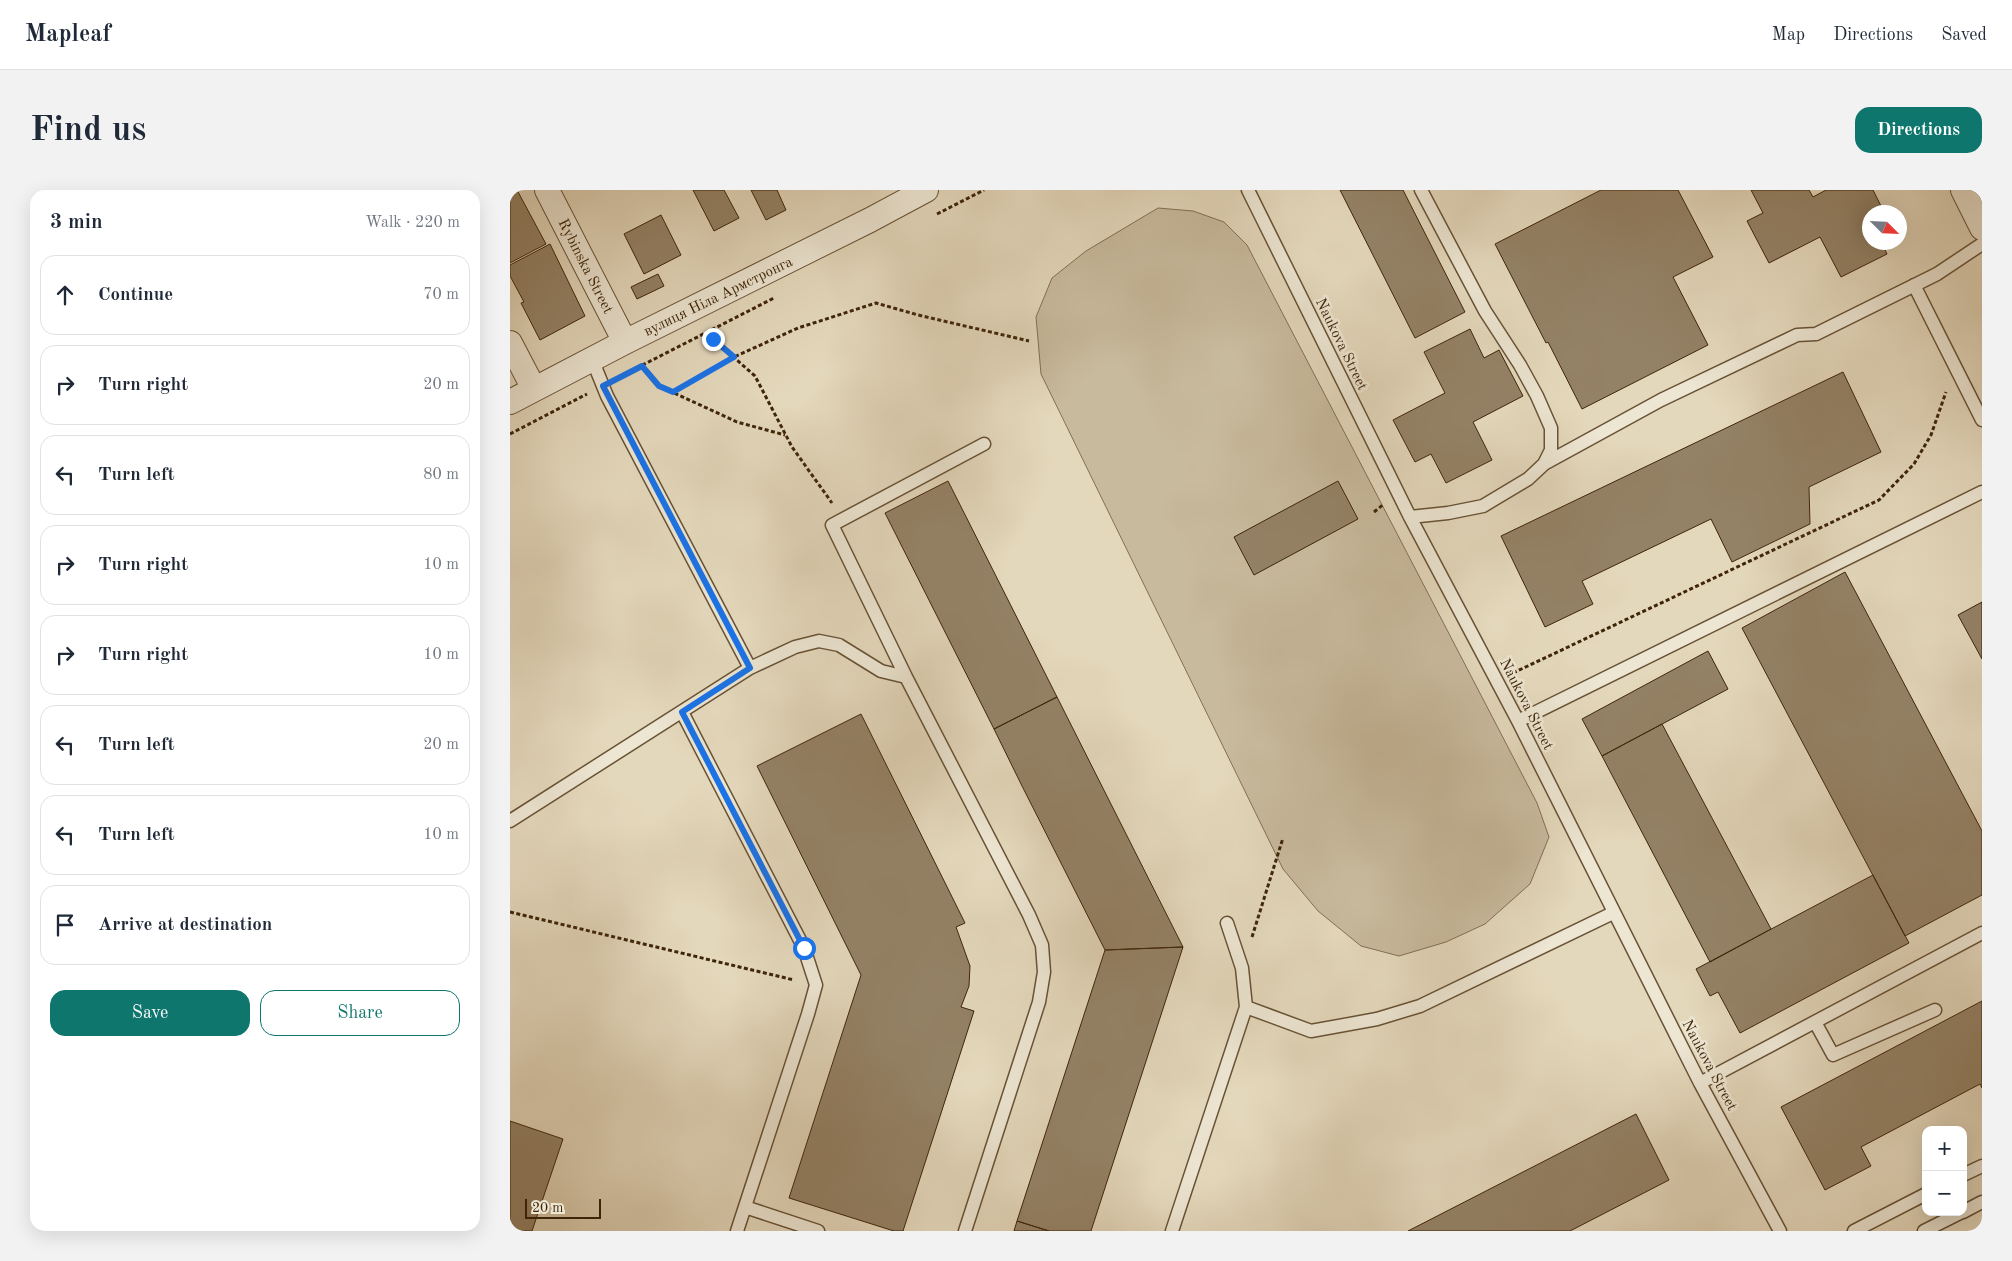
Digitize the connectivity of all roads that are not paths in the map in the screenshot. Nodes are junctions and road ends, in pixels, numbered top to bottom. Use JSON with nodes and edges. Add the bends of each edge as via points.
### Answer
{"nodes":[{"id":1,"x":547,"y":190,"type":"edge"},
{"id":2,"x":926,"y":190,"type":"edge"},
{"id":3,"x":1248,"y":190,"type":"edge"},
{"id":4,"x":1421,"y":190,"type":"edge"},
{"id":5,"x":1963,"y":190,"type":"edge"},
{"id":6,"x":1982,"y":228,"type":"edge"},
{"id":7,"x":1982,"y":244,"type":"edge"},
{"id":8,"x":1914,"y":285,"type":"junction"},
{"id":9,"x":625,"y":342,"type":"junction"},
{"id":10,"x":510,"y":343,"type":"edge"},
{"id":11,"x":592,"y":359,"type":"junction"},
{"id":12,"x":534,"y":390,"type":"junction"},
{"id":13,"x":510,"y":402,"type":"edge"},
{"id":14,"x":1982,"y":420,"type":"edge"},
{"id":15,"x":984,"y":444,"type":"dead end"},
{"id":16,"x":1544,"y":464,"type":"junction"},
{"id":17,"x":1982,"y":492,"type":"edge"},
{"id":18,"x":1410,"y":517,"type":"junction"},
{"id":19,"x":750,"y":668,"type":"junction"},
{"id":20,"x":906,"y":676,"type":"junction"},
{"id":21,"x":682,"y":712,"type":"junction"},
{"id":22,"x":1518,"y":720,"type":"junction"},
{"id":23,"x":510,"y":821,"type":"edge"},
{"id":24,"x":1613,"y":913,"type":"junction"},
{"id":25,"x":1227,"y":923,"type":"dead end"},
{"id":26,"x":1982,"y":933,"type":"edge"},
{"id":27,"x":1246,"y":1006,"type":"junction"},
{"id":28,"x":1935,"y":1010,"type":"dead end"},
{"id":29,"x":1815,"y":1022,"type":"junction"},
{"id":30,"x":1700,"y":1083,"type":"junction"},
{"id":31,"x":1982,"y":1166,"type":"edge"},
{"id":32,"x":1967,"y":1173,"type":"edge"},
{"id":33,"x":1922,"y":1196,"type":"edge"},
{"id":34,"x":1982,"y":1202,"type":"edge"},
{"id":35,"x":745,"y":1207,"type":"junction"},
{"id":36,"x":1967,"y":1210,"type":"edge"},
{"id":37,"x":1955,"y":1216,"type":"edge"},
{"id":38,"x":737,"y":1231,"type":"edge"},
{"id":39,"x":818,"y":1231,"type":"edge"},
{"id":40,"x":965,"y":1231,"type":"edge"},
{"id":41,"x":1172,"y":1231,"type":"edge"},
{"id":42,"x":1780,"y":1231,"type":"edge"},
{"id":43,"x":1854,"y":1231,"type":"edge"},
{"id":44,"x":1924,"y":1231,"type":"edge"}],
"edges":[{"from":1,"to":9,"type":"street","name":"Rybinska Street"},
{"from":2,"to":9,"type":"street","name":"вулиця Ніла Армстронга"},
{"from":3,"to":18,"type":"lane","name":"Naukova Street"},
{"from":4,"to":16,"type":"lane","via":[[1485,311],[1537,396],[1551,428],[1551,450]]},
{"from":5,"to":6,"type":"street"},
{"from":7,"to":8,"type":"lane"},
{"from":8,"to":14,"type":"lane"},
{"from":8,"to":16,"type":"lane","via":[[1816,334],[1797,335],[1661,400]]},
{"from":9,"to":11,"type":"street","name":"вулиця Ніла Армстронга"},
{"from":10,"to":12,"type":"street"},
{"from":11,"to":12,"type":"street","name":"вулиця Ніла Армстронга"},
{"from":11,"to":19,"type":"lane"},
{"from":12,"to":13,"type":"street","name":"вулиця Ніла Армстронга"},
{"from":15,"to":20,"type":"lane","via":[[832,525]]},
{"from":16,"to":18,"type":"lane","via":[[1528,479],[1483,506]]},
{"from":17,"to":22,"type":"lane"},
{"from":18,"to":22,"type":"lane","name":"Naukova Street"},
{"from":19,"to":20,"type":"lane","via":[[795,646],[819,641],[839,645],[881,671]]},
{"from":19,"to":21,"type":"lane"},
{"from":20,"to":40,"type":"lane","via":[[1042,945],[1044,972],[1039,1002]]},
{"from":21,"to":23,"type":"lane"},
{"from":21,"to":35,"type":"lane","via":[[804,948],[816,985]]},
{"from":22,"to":24,"type":"lane","name":"Naukova Street"},
{"from":24,"to":27,"type":"lane","via":[[1420,1006],[1377,1019],[1311,1031]]},
{"from":24,"to":30,"type":"lane","name":"Naukova Street"},
{"from":25,"to":27,"type":"lane","via":[[1242,968]]},
{"from":26,"to":29,"type":"lane"},
{"from":27,"to":41,"type":"lane"},
{"from":28,"to":29,"type":"lane","via":[[1833,1055]]},
{"from":29,"to":30,"type":"lane"},
{"from":30,"to":42,"type":"lane","name":"Naukova Street"},
{"from":31,"to":32,"type":"lane"},
{"from":33,"to":43,"type":"lane"},
{"from":34,"to":36,"type":"lane"},
{"from":35,"to":38,"type":"lane"},
{"from":35,"to":39,"type":"lane"},
{"from":37,"to":44,"type":"lane"}]}
